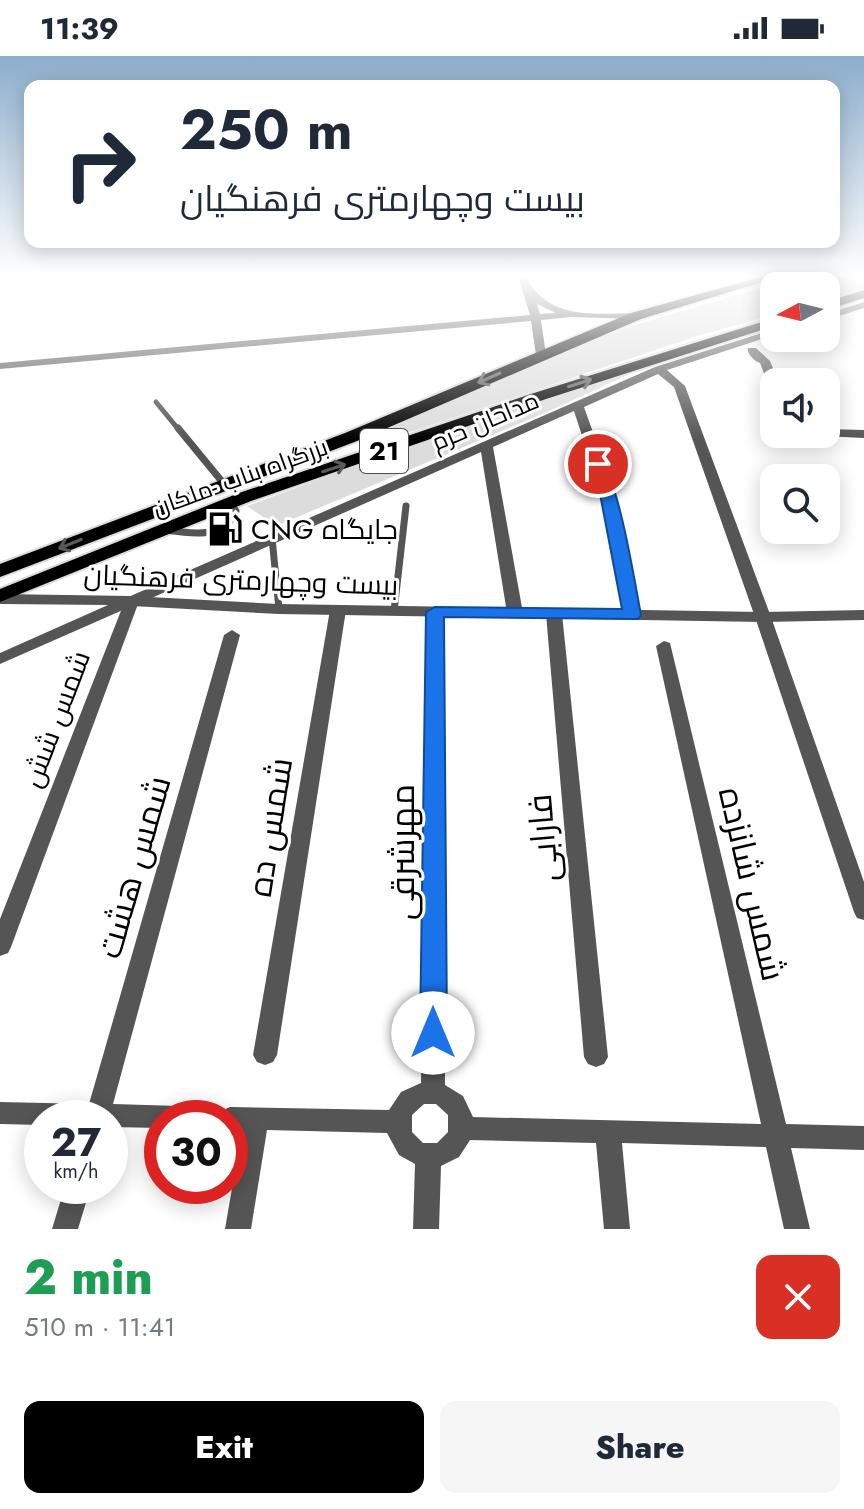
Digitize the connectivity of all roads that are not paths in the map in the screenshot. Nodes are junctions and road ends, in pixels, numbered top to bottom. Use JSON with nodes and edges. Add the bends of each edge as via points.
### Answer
{"nodes":[{"id":1,"x":390,"y":332,"type":"edge"},
{"id":2,"x":538,"y":332,"type":"edge"},
{"id":3,"x":598,"y":332,"type":"edge"},
{"id":4,"x":743,"y":332,"type":"edge"},
{"id":5,"x":760,"y":337,"type":"edge"},
{"id":6,"x":752,"y":350,"type":"dead end"},
{"id":7,"x":541,"y":355,"type":"junction"},
{"id":8,"x":0,"y":366,"type":"edge"},
{"id":9,"x":768,"y":368,"type":"edge"},
{"id":10,"x":659,"y":369,"type":"junction"},
{"id":11,"x":156,"y":402,"type":"dead end"},
{"id":12,"x":578,"y":405,"type":"junction"},
{"id":13,"x":840,"y":433,"type":"edge"},
{"id":14,"x":864,"y":434,"type":"edge"},
{"id":15,"x":486,"y":445,"type":"junction"},
{"id":16,"x":224,"y":484,"type":"junction"},
{"id":17,"x":406,"y":506,"type":"dead end"},
{"id":18,"x":272,"y":538,"type":"junction"},
{"id":19,"x":0,"y":571,"type":"edge"},
{"id":20,"x":0,"y":598,"type":"edge"},
{"id":21,"x":131,"y":601,"type":"junction"},
{"id":22,"x":279,"y":609,"type":"junction"},
{"id":23,"x":338,"y":610,"type":"junction"},
{"id":24,"x":394,"y":611,"type":"junction"},
{"id":25,"x":435,"y":612,"type":"junction"},
{"id":26,"x":515,"y":613,"type":"junction"},
{"id":27,"x":554,"y":614,"type":"junction"},
{"id":28,"x":632,"y":615,"type":"junction"},
{"id":29,"x":864,"y":615,"type":"edge"},
{"id":30,"x":763,"y":617,"type":"junction"},
{"id":31,"x":232,"y":635,"type":"dead end"},
{"id":32,"x":664,"y":646,"type":"dead end"},
{"id":33,"x":0,"y":659,"type":"edge"},
{"id":34,"x":864,"y":912,"type":"edge"},
{"id":35,"x":0,"y":947,"type":"edge"},
{"id":36,"x":265,"y":1055,"type":"dead end"},
{"id":37,"x":596,"y":1057,"type":"dead end"},
{"id":38,"x":433,"y":1093,"type":"junction"},
{"id":39,"x":103,"y":1100,"type":"edge"},
{"id":40,"x":0,"y":1113,"type":"edge"},
{"id":41,"x":24,"y":1114,"type":"edge"},
{"id":42,"x":248,"y":1119,"type":"edge"},
{"id":43,"x":397,"y":1122,"type":"junction"},
{"id":44,"x":464,"y":1128,"type":"junction"},
{"id":45,"x":608,"y":1132,"type":"junction"},
{"id":46,"x":777,"y":1136,"type":"junction"},
{"id":47,"x":864,"y":1138,"type":"edge"},
{"id":48,"x":428,"y":1154,"type":"junction"},
{"id":49,"x":73,"y":1204,"type":"edge"},
{"id":50,"x":239,"y":1204,"type":"edge"},
{"id":51,"x":65,"y":1229,"type":"edge"},
{"id":52,"x":238,"y":1229,"type":"edge"},
{"id":53,"x":426,"y":1229,"type":"edge"},
{"id":54,"x":617,"y":1229,"type":"edge"},
{"id":55,"x":797,"y":1229,"type":"edge"}],
"edges":[{"from":1,"to":8,"type":"street"},
{"from":2,"to":7,"type":"street"},
{"from":3,"to":7,"type":"highway","name":"بزرگراه بناب -ملکان","number":"21"},
{"from":20,"to":4,"type":"highway","name":"بزرگراه بناب -ملکان","number":"21","one_way":true,"via":[[230,503]]},
{"from":5,"to":10,"type":"street","name":"مداحان حرم"},
{"from":6,"to":9,"type":"street"},
{"from":7,"to":16,"type":"highway","name":"بزرگراه بناب -ملکان","number":"21","one_way":true,"via":[[351,437]]},
{"from":10,"to":12,"type":"street","name":"مداحان حرم"},
{"from":10,"to":30,"type":"street","via":[[679,386]]},
{"from":11,"to":16,"type":"lane"},
{"from":12,"to":15,"type":"street","name":"مداحان حرم"},
{"from":12,"to":28,"type":"street","via":[[608,494]]},
{"from":13,"to":14,"type":"street"},
{"from":15,"to":18,"type":"street","name":"مداحان حرم"},
{"from":15,"to":26,"type":"street"},
{"from":16,"to":19,"type":"highway","name":"بزرگراه بناب -ملکان","number":"21","one_way":true},
{"from":17,"to":24,"type":"lane"},
{"from":18,"to":21,"type":"street","name":"مداحان حرم"},
{"from":18,"to":22,"type":"lane"},
{"from":20,"to":21,"type":"street","name":"بیست وچهارمتری فرهنگیان"},
{"from":21,"to":22,"type":"street","name":"بیست وچهارمتری فرهنگیان"},
{"from":21,"to":33,"type":"street","name":"مداحان حرم"},
{"from":21,"to":35,"type":"street","name":"شمس شش"},
{"from":22,"to":23,"type":"street","name":"بیست وچهارمتری فرهنگیان"},
{"from":23,"to":24,"type":"street","name":"بیست وچهارمتری فرهنگیان"},
{"from":23,"to":36,"type":"street","name":"شمس ده"},
{"from":24,"to":25,"type":"street","name":"بیست وچهارمتری فرهنگیان"},
{"from":25,"to":26,"type":"street","name":"بیست وچهارمتری فرهنگیان"},
{"from":25,"to":38,"type":"street","name":"مهرشرقی"},
{"from":26,"to":27,"type":"street","name":"بیست وچهارمتری فرهنگیان"},
{"from":27,"to":28,"type":"street","name":"بیست وچهارمتری فرهنگیان"},
{"from":27,"to":37,"type":"street","name":"فارابی"},
{"from":28,"to":30,"type":"street","name":"بیست وچهارمتری فرهنگیان"},
{"from":29,"to":30,"type":"street","name":"بیست وچهارمتری فرهنگیان"},
{"from":30,"to":34,"type":"street"},
{"from":31,"to":39,"type":"street","name":"شمس هشت"},
{"from":32,"to":46,"type":"street","name":"شمس شانزده"},
{"from":38,"to":43,"type":"street","via":[[413,1098]]},
{"from":38,"to":44,"type":"street","via":[[459,1109]]},
{"from":40,"to":41,"type":"street"},
{"from":42,"to":43,"type":"street"},
{"from":43,"to":48,"type":"street","via":[[403,1142]]},
{"from":44,"to":45,"type":"street"},
{"from":44,"to":48,"type":"street","via":[[453,1146]]},
{"from":45,"to":46,"type":"street"},
{"from":45,"to":54,"type":"street"},
{"from":46,"to":47,"type":"street"},
{"from":46,"to":55,"type":"street","name":"شمس شانزده"},
{"from":48,"to":53,"type":"street"},
{"from":49,"to":51,"type":"street"},
{"from":50,"to":52,"type":"street"}]}
